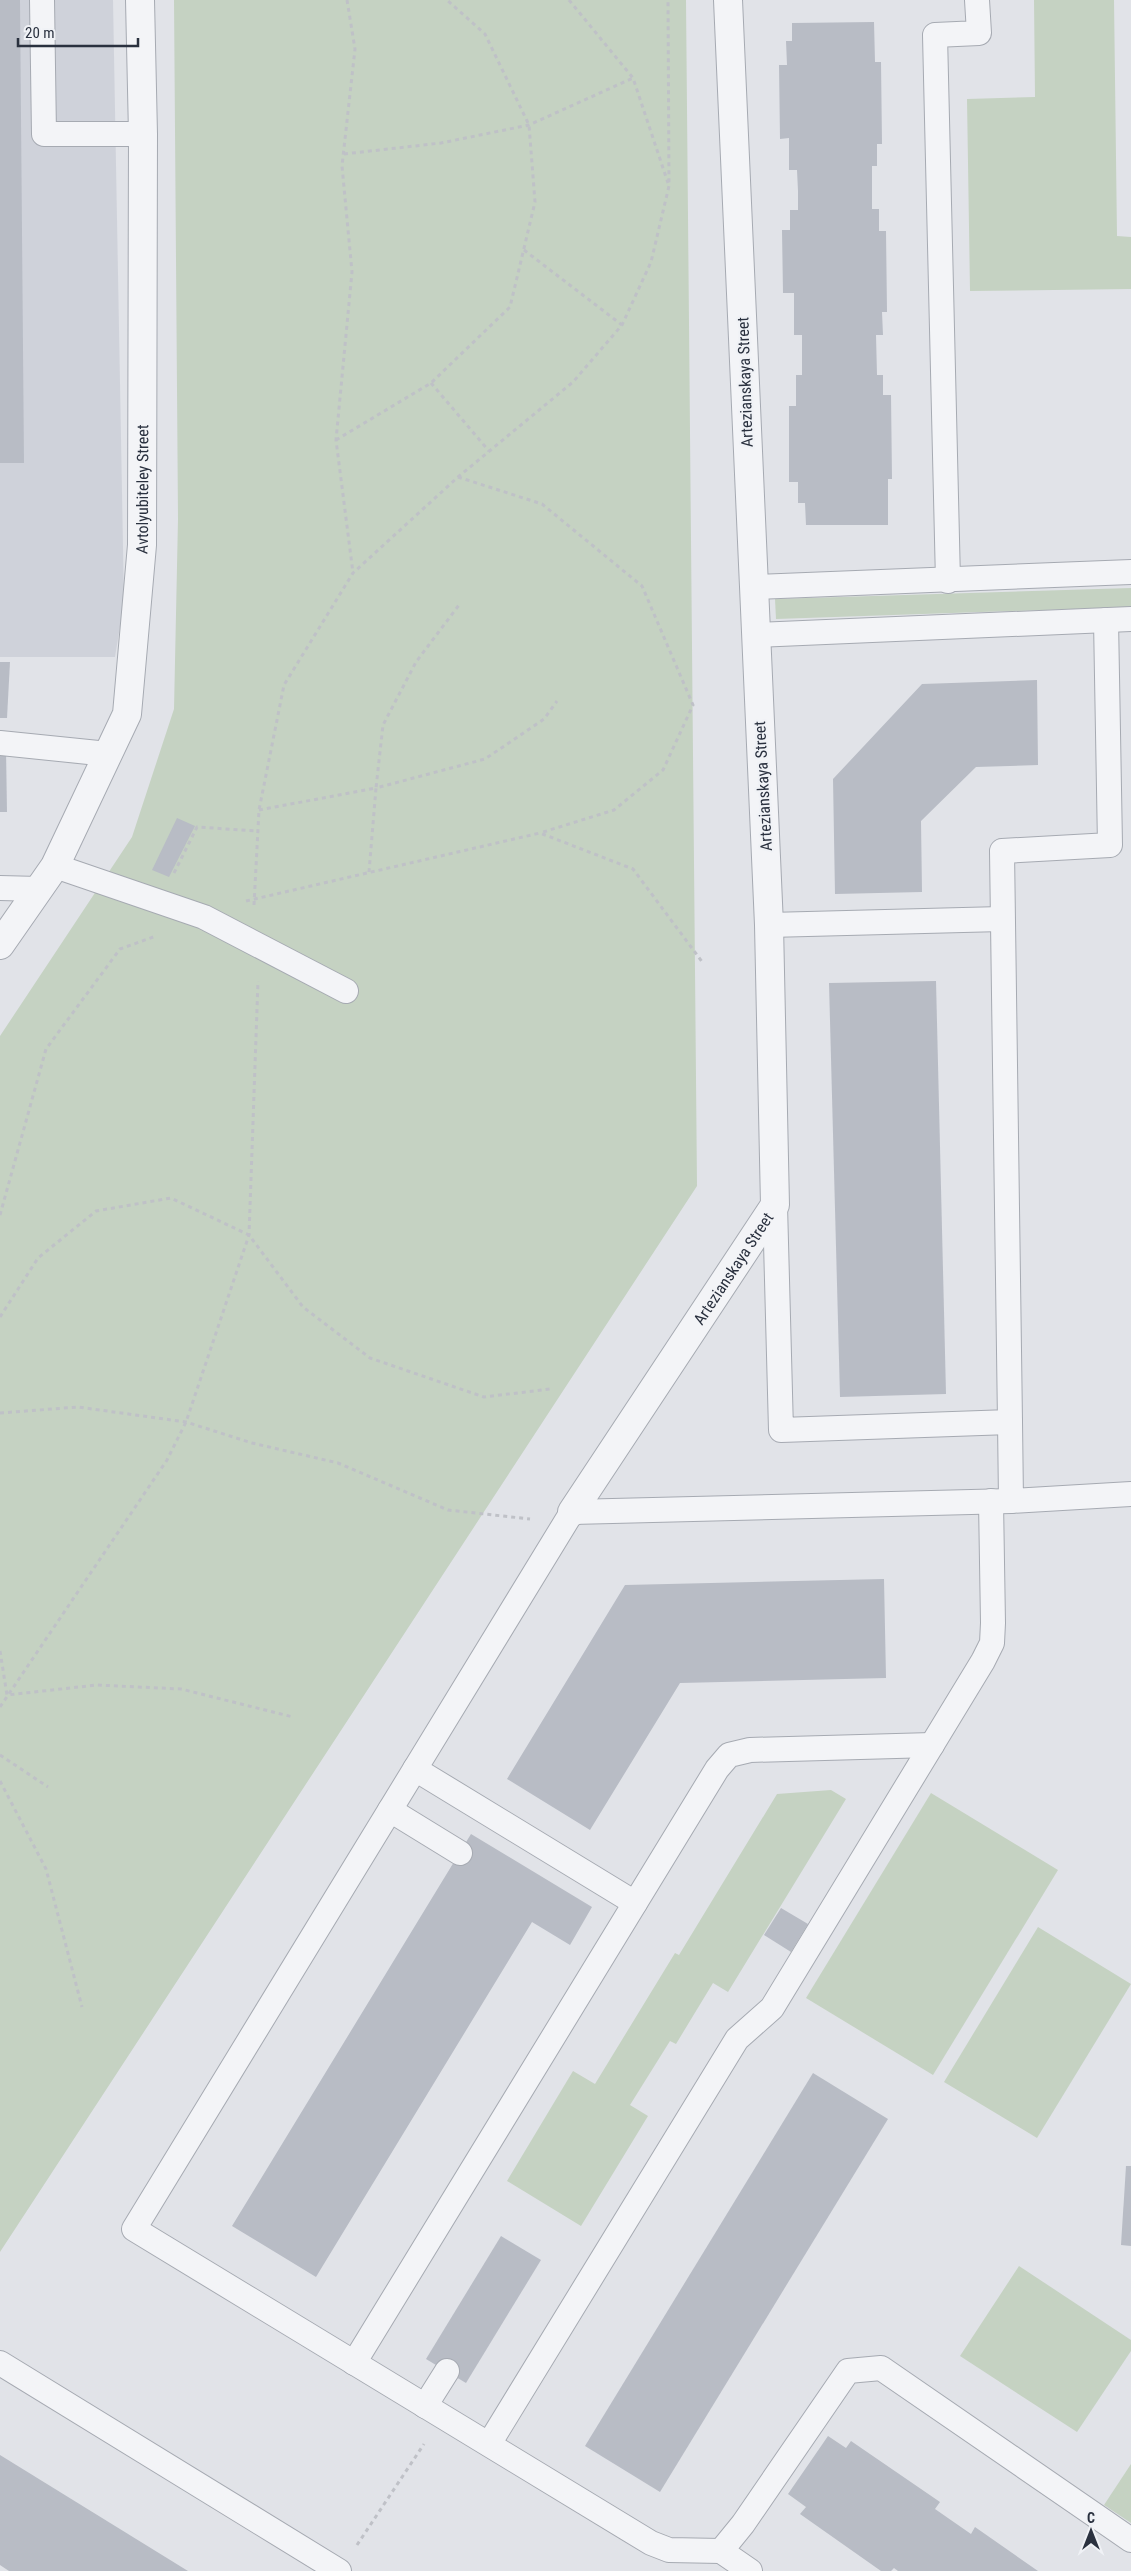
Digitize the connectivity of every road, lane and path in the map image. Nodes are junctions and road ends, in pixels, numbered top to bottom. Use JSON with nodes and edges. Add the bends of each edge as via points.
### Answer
{"nodes":[{"id":1,"x":42,"y":0,"type":"edge"},
{"id":2,"x":140,"y":0,"type":"edge"},
{"id":3,"x":347,"y":0,"type":"edge"},
{"id":4,"x":448,"y":0,"type":"edge"},
{"id":5,"x":569,"y":0,"type":"edge"},
{"id":6,"x":668,"y":0,"type":"edge"},
{"id":7,"x":728,"y":0,"type":"edge"},
{"id":8,"x":977,"y":0,"type":"edge"},
{"id":9,"x":633,"y":78,"type":"junction"},
{"id":10,"x":529,"y":125,"type":"junction"},
{"id":11,"x":143,"y":134,"type":"junction"},
{"id":12,"x":344,"y":154,"type":"junction"},
{"id":13,"x":669,"y":186,"type":"junction"},
{"id":14,"x":524,"y":250,"type":"junction"},
{"id":15,"x":622,"y":325,"type":"junction"},
{"id":16,"x":431,"y":383,"type":"junction"},
{"id":17,"x":336,"y":440,"type":"junction"},
{"id":18,"x":489,"y":452,"type":"junction"},
{"id":19,"x":458,"y":477,"type":"junction"},
{"id":20,"x":1131,"y":572,"type":"edge"},
{"id":21,"x":353,"y":574,"type":"junction"},
{"id":22,"x":948,"y":581,"type":"junction"},
{"id":23,"x":754,"y":587,"type":"junction"},
{"id":24,"x":459,"y":605,"type":"dead end"},
{"id":25,"x":1131,"y":619,"type":"edge"},
{"id":26,"x":1106,"y":620,"type":"junction"},
{"id":27,"x":756,"y":635,"type":"junction"},
{"id":28,"x":557,"y":701,"type":"dead end"},
{"id":29,"x":0,"y":743,"type":"edge"},
{"id":30,"x":108,"y":754,"type":"junction"},
{"id":31,"x":376,"y":788,"type":"junction"},
{"id":32,"x":259,"y":810,"type":"junction"},
{"id":33,"x":257,"y":831,"type":"junction"},
{"id":34,"x":540,"y":833,"type":"junction"},
{"id":35,"x":56,"y":866,"type":"junction"},
{"id":36,"x":370,"y":872,"type":"junction"},
{"id":37,"x":0,"y":888,"type":"edge"},
{"id":38,"x":39,"y":889,"type":"junction"},
{"id":39,"x":254,"y":898,"type":"junction"},
{"id":40,"x":158,"y":902,"type":"junction"},
{"id":41,"x":204,"y":917,"type":"junction"},
{"id":42,"x":1002,"y":919,"type":"junction"},
{"id":43,"x":769,"y":925,"type":"junction"},
{"id":44,"x":0,"y":945,"type":"edge"},
{"id":45,"x":258,"y":945,"type":"junction"},
{"id":46,"x":703,"y":963,"type":"dead end"},
{"id":47,"x":346,"y":991,"type":"dead end"},
{"id":48,"x":775,"y":1205,"type":"junction"},
{"id":49,"x":0,"y":1215,"type":"edge"},
{"id":50,"x":249,"y":1235,"type":"junction"},
{"id":51,"x":0,"y":1317,"type":"edge"},
{"id":52,"x":550,"y":1389,"type":"dead end"},
{"id":53,"x":0,"y":1413,"type":"edge"},
{"id":54,"x":186,"y":1422,"type":"junction"},
{"id":55,"x":1010,"y":1422,"type":"junction"},
{"id":56,"x":1131,"y":1494,"type":"edge"},
{"id":57,"x":1001,"y":1501,"type":"junction"},
{"id":58,"x":568,"y":1518,"type":"junction"},
{"id":59,"x":0,"y":1651,"type":"edge"},
{"id":60,"x":7,"y":1695,"type":"junction"},
{"id":61,"x":0,"y":1707,"type":"edge"},
{"id":62,"x":293,"y":1717,"type":"dead end"},
{"id":63,"x":932,"y":1745,"type":"junction"},
{"id":64,"x":0,"y":1755,"type":"edge"},
{"id":65,"x":415,"y":1769,"type":"junction"},
{"id":66,"x":0,"y":1781,"type":"edge"},
{"id":67,"x":48,"y":1787,"type":"dead end"},
{"id":68,"x":390,"y":1810,"type":"junction"},
{"id":69,"x":460,"y":1853,"type":"dead end"},
{"id":70,"x":635,"y":1903,"type":"junction"},
{"id":71,"x":82,"y":2007,"type":"dead end"},
{"id":72,"x":0,"y":2363,"type":"edge"},
{"id":73,"x":354,"y":2363,"type":"junction"},
{"id":74,"x":447,"y":2370,"type":"dead end"},
{"id":75,"x":434,"y":2411,"type":"junction"},
{"id":76,"x":489,"y":2444,"type":"junction"},
{"id":77,"x":1131,"y":2540,"type":"edge"},
{"id":78,"x":356,"y":2547,"type":"dead end"},
{"id":79,"x":721,"y":2551,"type":"junction"},
{"id":80,"x":339,"y":2571,"type":"edge"},
{"id":81,"x":750,"y":2571,"type":"edge"}],
"edges":[{"from":1,"to":11,"type":"lane","via":[[44,134]]},
{"from":2,"to":11,"type":"street","name":"Avtolyubiteley Street"},
{"from":3,"to":12,"type":"path","via":[[355,49]]},
{"from":4,"to":10,"type":"path","via":[[485,34]]},
{"from":5,"to":9,"type":"path"},
{"from":6,"to":13,"type":"path"},
{"from":7,"to":23,"type":"street","name":"Artezianskaya Street"},
{"from":8,"to":22,"type":"lane","via":[[979,33],[935,35]]},
{"from":9,"to":10,"type":"path"},
{"from":9,"to":13,"type":"path"},
{"from":10,"to":12,"type":"path","via":[[441,143]]},
{"from":10,"to":14,"type":"path","via":[[534,202]]},
{"from":11,"to":30,"type":"street","name":"Avtolyubiteley Street","via":[[142,546],[127,714]]},
{"from":12,"to":17,"type":"path","via":[[342,166],[352,272]]},
{"from":13,"to":15,"type":"path","via":[[651,262]]},
{"from":14,"to":15,"type":"path"},
{"from":14,"to":16,"type":"path","via":[[510,307]]},
{"from":15,"to":18,"type":"path","via":[[573,382]]},
{"from":16,"to":17,"type":"path"},
{"from":16,"to":18,"type":"path"},
{"from":17,"to":21,"type":"path"},
{"from":18,"to":19,"type":"path"},
{"from":19,"to":21,"type":"path"},
{"from":19,"to":34,"type":"path","via":[[542,504],[642,586],[692,705],[663,770],[614,810]]},
{"from":20,"to":22,"type":"lane"},
{"from":21,"to":32,"type":"path","via":[[284,685]]},
{"from":22,"to":23,"type":"lane"},
{"from":23,"to":27,"type":"street","name":"Artezianskaya Street"},
{"from":24,"to":31,"type":"path","via":[[416,662],[383,725]]},
{"from":25,"to":26,"type":"lane"},
{"from":26,"to":27,"type":"lane"},
{"from":26,"to":42,"type":"lane","via":[[1110,845],[1002,851]]},
{"from":27,"to":43,"type":"street","name":"Artezianskaya Street"},
{"from":28,"to":31,"type":"path","via":[[544,719],[485,759]]},
{"from":29,"to":30,"type":"lane"},
{"from":30,"to":35,"type":"street","name":"Avtolyubiteley Street"},
{"from":31,"to":32,"type":"path"},
{"from":31,"to":36,"type":"path"},
{"from":32,"to":33,"type":"path"},
{"from":33,"to":39,"type":"path"},
{"from":33,"to":40,"type":"path","via":[[197,827]]},
{"from":34,"to":36,"type":"path"},
{"from":34,"to":46,"type":"path","via":[[633,869]]},
{"from":35,"to":38,"type":"street","name":"Avtolyubiteley Street"},
{"from":35,"to":40,"type":"lane"},
{"from":36,"to":39,"type":"path"},
{"from":37,"to":38,"type":"lane"},
{"from":38,"to":44,"type":"street","name":"Avtolyubiteley Street"},
{"from":39,"to":41,"type":"path"},
{"from":39,"to":45,"type":"path"},
{"from":40,"to":41,"type":"lane"},
{"from":41,"to":45,"type":"lane"},
{"from":41,"to":49,"type":"path","via":[[120,949],[46,1049]]},
{"from":42,"to":43,"type":"lane"},
{"from":42,"to":55,"type":"lane"},
{"from":43,"to":48,"type":"street","name":"Artezianskaya Street"},
{"from":45,"to":47,"type":"lane"},
{"from":45,"to":50,"type":"path"},
{"from":48,"to":55,"type":"lane","via":[[782,1430]]},
{"from":48,"to":58,"type":"street","name":"Artezianskaya Street"},
{"from":50,"to":51,"type":"path","via":[[171,1198],[96,1211],[38,1258]]},
{"from":50,"to":52,"type":"path","via":[[303,1307],[370,1358],[484,1397]]},
{"from":50,"to":54,"type":"path"},
{"from":53,"to":54,"type":"path","via":[[78,1407]]},
{"from":54,"to":58,"type":"path","via":[[252,1443],[338,1463],[448,1510]]},
{"from":54,"to":60,"type":"path","via":[[167,1460]]},
{"from":55,"to":57,"type":"lane"},
{"from":56,"to":57,"type":"lane"},
{"from":57,"to":58,"type":"lane"},
{"from":57,"to":63,"type":"lane","via":[[992,1643]]},
{"from":58,"to":65,"type":"lane"},
{"from":59,"to":60,"type":"path"},
{"from":60,"to":61,"type":"path"},
{"from":60,"to":62,"type":"path","via":[[97,1685],[181,1689]]},
{"from":63,"to":70,"type":"lane","via":[[750,1750],[729,1755],[717,1769]]},
{"from":63,"to":76,"type":"lane","via":[[772,2008],[736,2038]]},
{"from":64,"to":67,"type":"path"},
{"from":65,"to":68,"type":"lane"},
{"from":65,"to":70,"type":"lane"},
{"from":66,"to":71,"type":"path","via":[[46,1869]]},
{"from":68,"to":69,"type":"lane"},
{"from":68,"to":73,"type":"lane","via":[[134,2229]]},
{"from":70,"to":73,"type":"lane"},
{"from":72,"to":80,"type":"lane"},
{"from":73,"to":75,"type":"lane"},
{"from":74,"to":75,"type":"lane"},
{"from":75,"to":76,"type":"lane"},
{"from":75,"to":78,"type":"path"},
{"from":76,"to":79,"type":"lane","via":[[651,2543],[669,2550]]},
{"from":77,"to":79,"type":"lane","via":[[881,2368],[848,2371]]},
{"from":79,"to":81,"type":"lane"}]}
